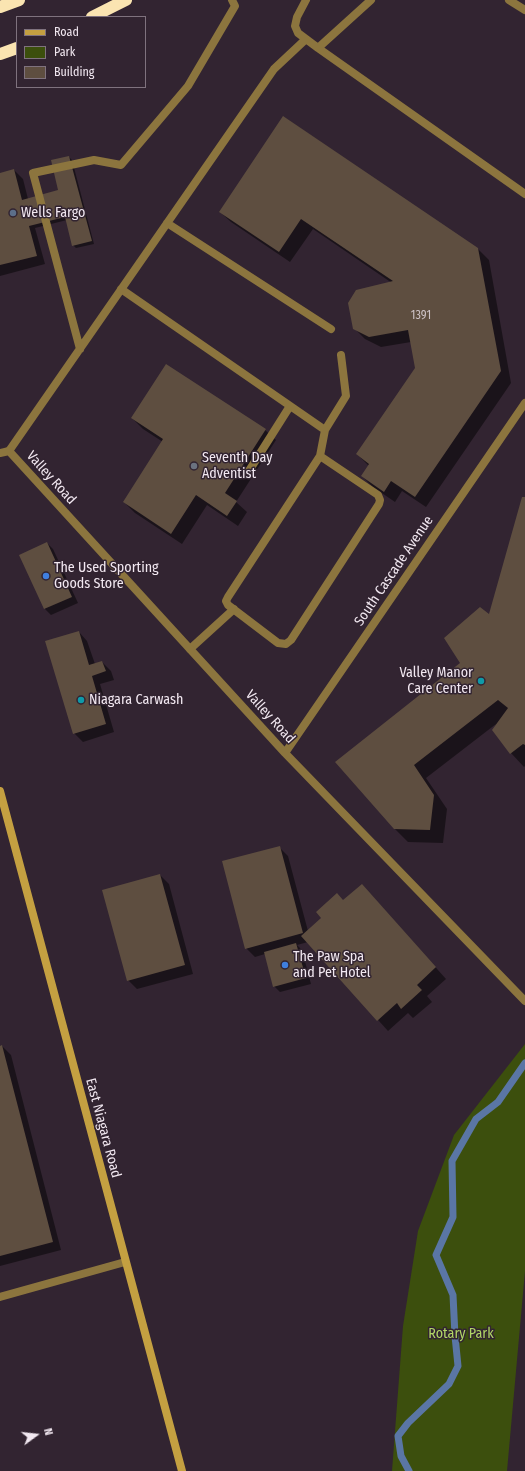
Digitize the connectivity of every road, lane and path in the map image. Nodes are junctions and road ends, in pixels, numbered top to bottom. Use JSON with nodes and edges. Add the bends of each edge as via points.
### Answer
{"nodes":[{"id":1,"x":19,"y":0,"type":"edge"},
{"id":2,"x":126,"y":0,"type":"edge"},
{"id":3,"x":232,"y":0,"type":"edge"},
{"id":4,"x":306,"y":0,"type":"edge"},
{"id":5,"x":371,"y":0,"type":"edge"},
{"id":6,"x":509,"y":0,"type":"edge"},
{"id":7,"x":0,"y":8,"type":"edge"},
{"id":8,"x":525,"y":10,"type":"edge"},
{"id":9,"x":94,"y":16,"type":"edge"},
{"id":10,"x":306,"y":39,"type":"junction"},
{"id":11,"x":16,"y":48,"type":"edge"},
{"id":12,"x":318,"y":48,"type":"junction"},
{"id":13,"x":0,"y":54,"type":"edge"},
{"id":14,"x":525,"y":194,"type":"edge"},
{"id":15,"x":167,"y":223,"type":"junction"},
{"id":16,"x":121,"y":289,"type":"junction"},
{"id":17,"x":331,"y":329,"type":"dead end"},
{"id":18,"x":80,"y":348,"type":"junction"},
{"id":19,"x":341,"y":355,"type":"dead end"},
{"id":20,"x":525,"y":403,"type":"edge"},
{"id":21,"x":290,"y":406,"type":"junction"},
{"id":22,"x":325,"y":430,"type":"junction"},
{"id":23,"x":9,"y":451,"type":"junction"},
{"id":24,"x":0,"y":453,"type":"edge"},
{"id":25,"x":320,"y":456,"type":"junction"},
{"id":26,"x":247,"y":474,"type":"dead end"},
{"id":27,"x":234,"y":609,"type":"junction"},
{"id":28,"x":190,"y":649,"type":"junction"},
{"id":29,"x":285,"y":753,"type":"junction"},
{"id":30,"x":0,"y":791,"type":"edge"},
{"id":31,"x":525,"y":1001,"type":"edge"},
{"id":32,"x":125,"y":1262,"type":"junction"},
{"id":33,"x":0,"y":1297,"type":"edge"},
{"id":34,"x":182,"y":1471,"type":"edge"}],
"edges":[{"from":1,"to":7,"type":"highway"},
{"from":2,"to":9,"type":"highway"},
{"from":3,"to":18,"type":"street","via":[[235,6],[188,86],[121,165],[94,160],[33,173]]},
{"from":4,"to":10,"type":"street","via":[[296,17],[295,26],[298,33]]},
{"from":5,"to":12,"type":"street"},
{"from":6,"to":8,"type":"street"},
{"from":10,"to":12,"type":"street"},
{"from":10,"to":15,"type":"street","via":[[274,69]]},
{"from":11,"to":13,"type":"highway"},
{"from":12,"to":14,"type":"street"},
{"from":15,"to":16,"type":"street"},
{"from":15,"to":17,"type":"street"},
{"from":16,"to":18,"type":"street"},
{"from":16,"to":21,"type":"street"},
{"from":18,"to":23,"type":"street"},
{"from":19,"to":22,"type":"street","via":[[346,396]]},
{"from":20,"to":29,"type":"street","name":"South Cascade Avenue"},
{"from":21,"to":22,"type":"street"},
{"from":21,"to":26,"type":"street"},
{"from":22,"to":25,"type":"street"},
{"from":23,"to":24,"type":"street","name":"Valley Road"},
{"from":23,"to":28,"type":"street","name":"Valley Road"},
{"from":25,"to":27,"type":"street","via":[[228,597],[226,601]]},
{"from":25,"to":27,"type":"street","via":[[378,495],[379,504],[286,644],[278,643]]},
{"from":27,"to":28,"type":"street"},
{"from":28,"to":29,"type":"street","name":"Valley Road"},
{"from":29,"to":31,"type":"street","name":"Valley Road"},
{"from":30,"to":32,"type":"street","name":"East Niagara Road"},
{"from":32,"to":33,"type":"street"},
{"from":32,"to":34,"type":"street","name":"East Niagara Road"}]}
